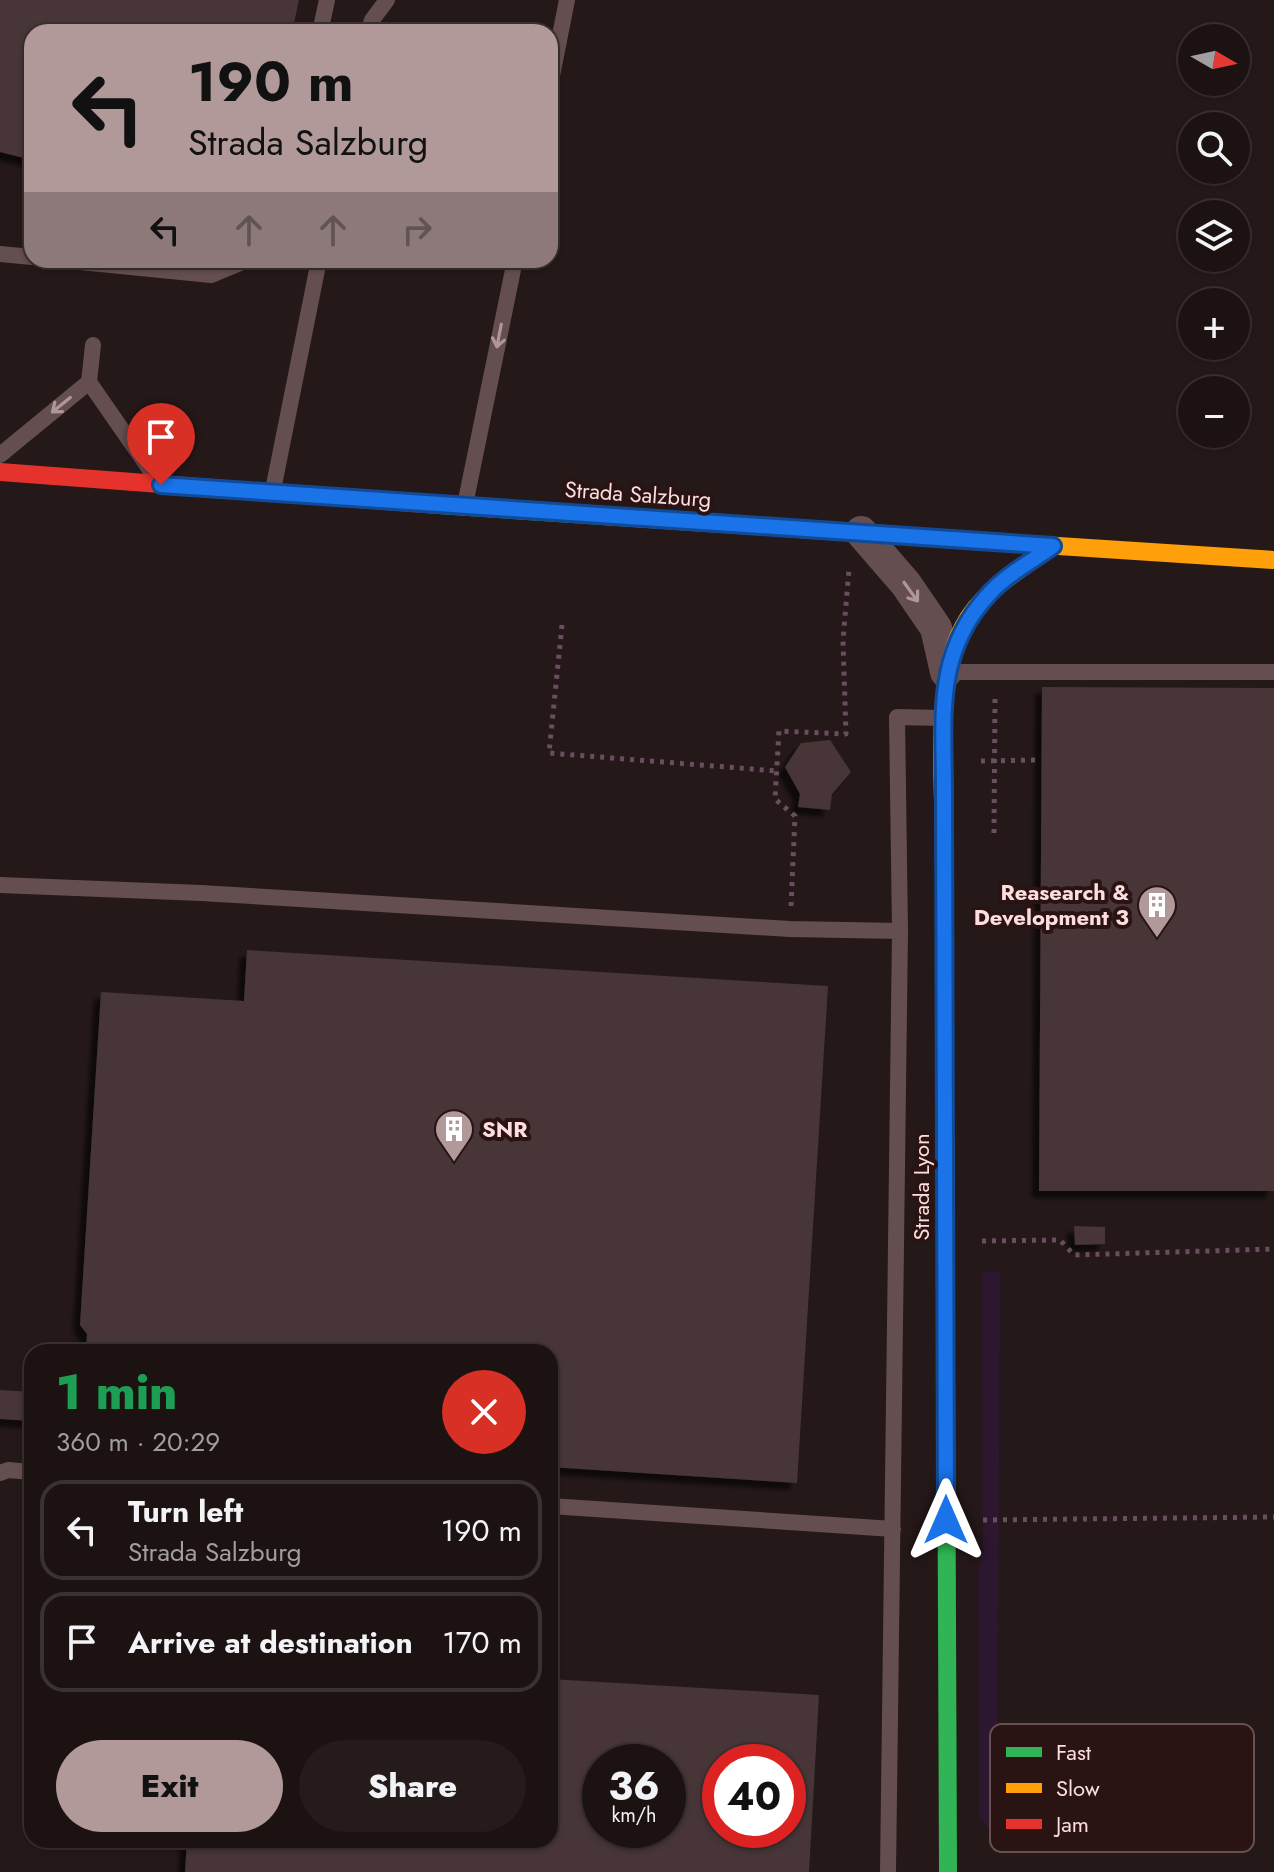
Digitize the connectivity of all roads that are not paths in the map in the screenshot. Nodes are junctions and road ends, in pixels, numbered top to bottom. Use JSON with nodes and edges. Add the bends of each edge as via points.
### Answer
{"nodes":[{"id":1,"x":327,"y":0,"type":"edge"},
{"id":2,"x":387,"y":0,"type":"edge"},
{"id":3,"x":567,"y":0,"type":"edge"},
{"id":4,"x":322,"y":24,"type":"edge"},
{"id":5,"x":371,"y":24,"type":"edge"},
{"id":6,"x":558,"y":46,"type":"edge"},
{"id":7,"x":0,"y":254,"type":"edge"},
{"id":8,"x":24,"y":256,"type":"edge"},
{"id":9,"x":141,"y":268,"type":"edge"},
{"id":10,"x":228,"y":268,"type":"edge"},
{"id":11,"x":317,"y":268,"type":"edge"},
{"id":12,"x":513,"y":268,"type":"edge"},
{"id":13,"x":93,"y":345,"type":"dead end"},
{"id":14,"x":89,"y":382,"type":"junction"},
{"id":15,"x":0,"y":455,"type":"edge"},
{"id":16,"x":0,"y":472,"type":"edge"},
{"id":17,"x":161,"y":485,"type":"junction"},
{"id":18,"x":272,"y":493,"type":"junction"},
{"id":19,"x":465,"y":507,"type":"junction"},
{"id":20,"x":856,"y":532,"type":"junction"},
{"id":21,"x":1053,"y":546,"type":"junction"},
{"id":22,"x":1274,"y":560,"type":"edge"},
{"id":23,"x":946,"y":672,"type":"junction"},
{"id":24,"x":1274,"y":672,"type":"edge"},
{"id":25,"x":944,"y":718,"type":"junction"},
{"id":26,"x":0,"y":885,"type":"edge"},
{"id":27,"x":900,"y":931,"type":"junction"},
{"id":28,"x":24,"y":1471,"type":"edge"},
{"id":29,"x":0,"y":1473,"type":"edge"},
{"id":30,"x":558,"y":1507,"type":"edge"},
{"id":31,"x":893,"y":1529,"type":"junction"},
{"id":32,"x":888,"y":1872,"type":"edge"},
{"id":33,"x":948,"y":1872,"type":"edge"}],
"edges":[{"from":1,"to":4,"type":"lane"},
{"from":2,"to":5,"type":"lane"},
{"from":3,"to":6,"type":"lane"},
{"from":7,"to":8,"type":"lane"},
{"from":9,"to":10,"type":"lane","via":[[211,275]]},
{"from":11,"to":18,"type":"lane"},
{"from":12,"to":19,"type":"lane","one_way":true},
{"from":13,"to":14,"type":"lane"},
{"from":14,"to":15,"type":"lane","one_way":true},
{"from":14,"to":17,"type":"lane"},
{"from":16,"to":17,"type":"street","name":"Strada Salzburg"},
{"from":17,"to":18,"type":"street","name":"Strada Salzburg"},
{"from":18,"to":19,"type":"street","name":"Strada Salzburg"},
{"from":19,"to":20,"type":"street","name":"Strada Salzburg"},
{"from":20,"to":21,"type":"street","name":"Strada Salzburg"},
{"from":20,"to":23,"type":"street","one_way":true,"via":[[906,584],[936,628]]},
{"from":21,"to":22,"type":"street","name":"Strada Salzburg"},
{"from":21,"to":23,"type":"street","name":"Strada Lyon","via":[[990,592],[961,630]]},
{"from":23,"to":24,"type":"lane"},
{"from":23,"to":25,"type":"street","name":"Strada Lyon"},
{"from":25,"to":27,"type":"lane","via":[[897,717]]},
{"from":25,"to":33,"type":"street","name":"Strada Lyon"},
{"from":26,"to":27,"type":"lane"},
{"from":27,"to":31,"type":"lane"},
{"from":28,"to":29,"type":"lane"},
{"from":30,"to":31,"type":"lane"},
{"from":31,"to":32,"type":"lane"}]}
